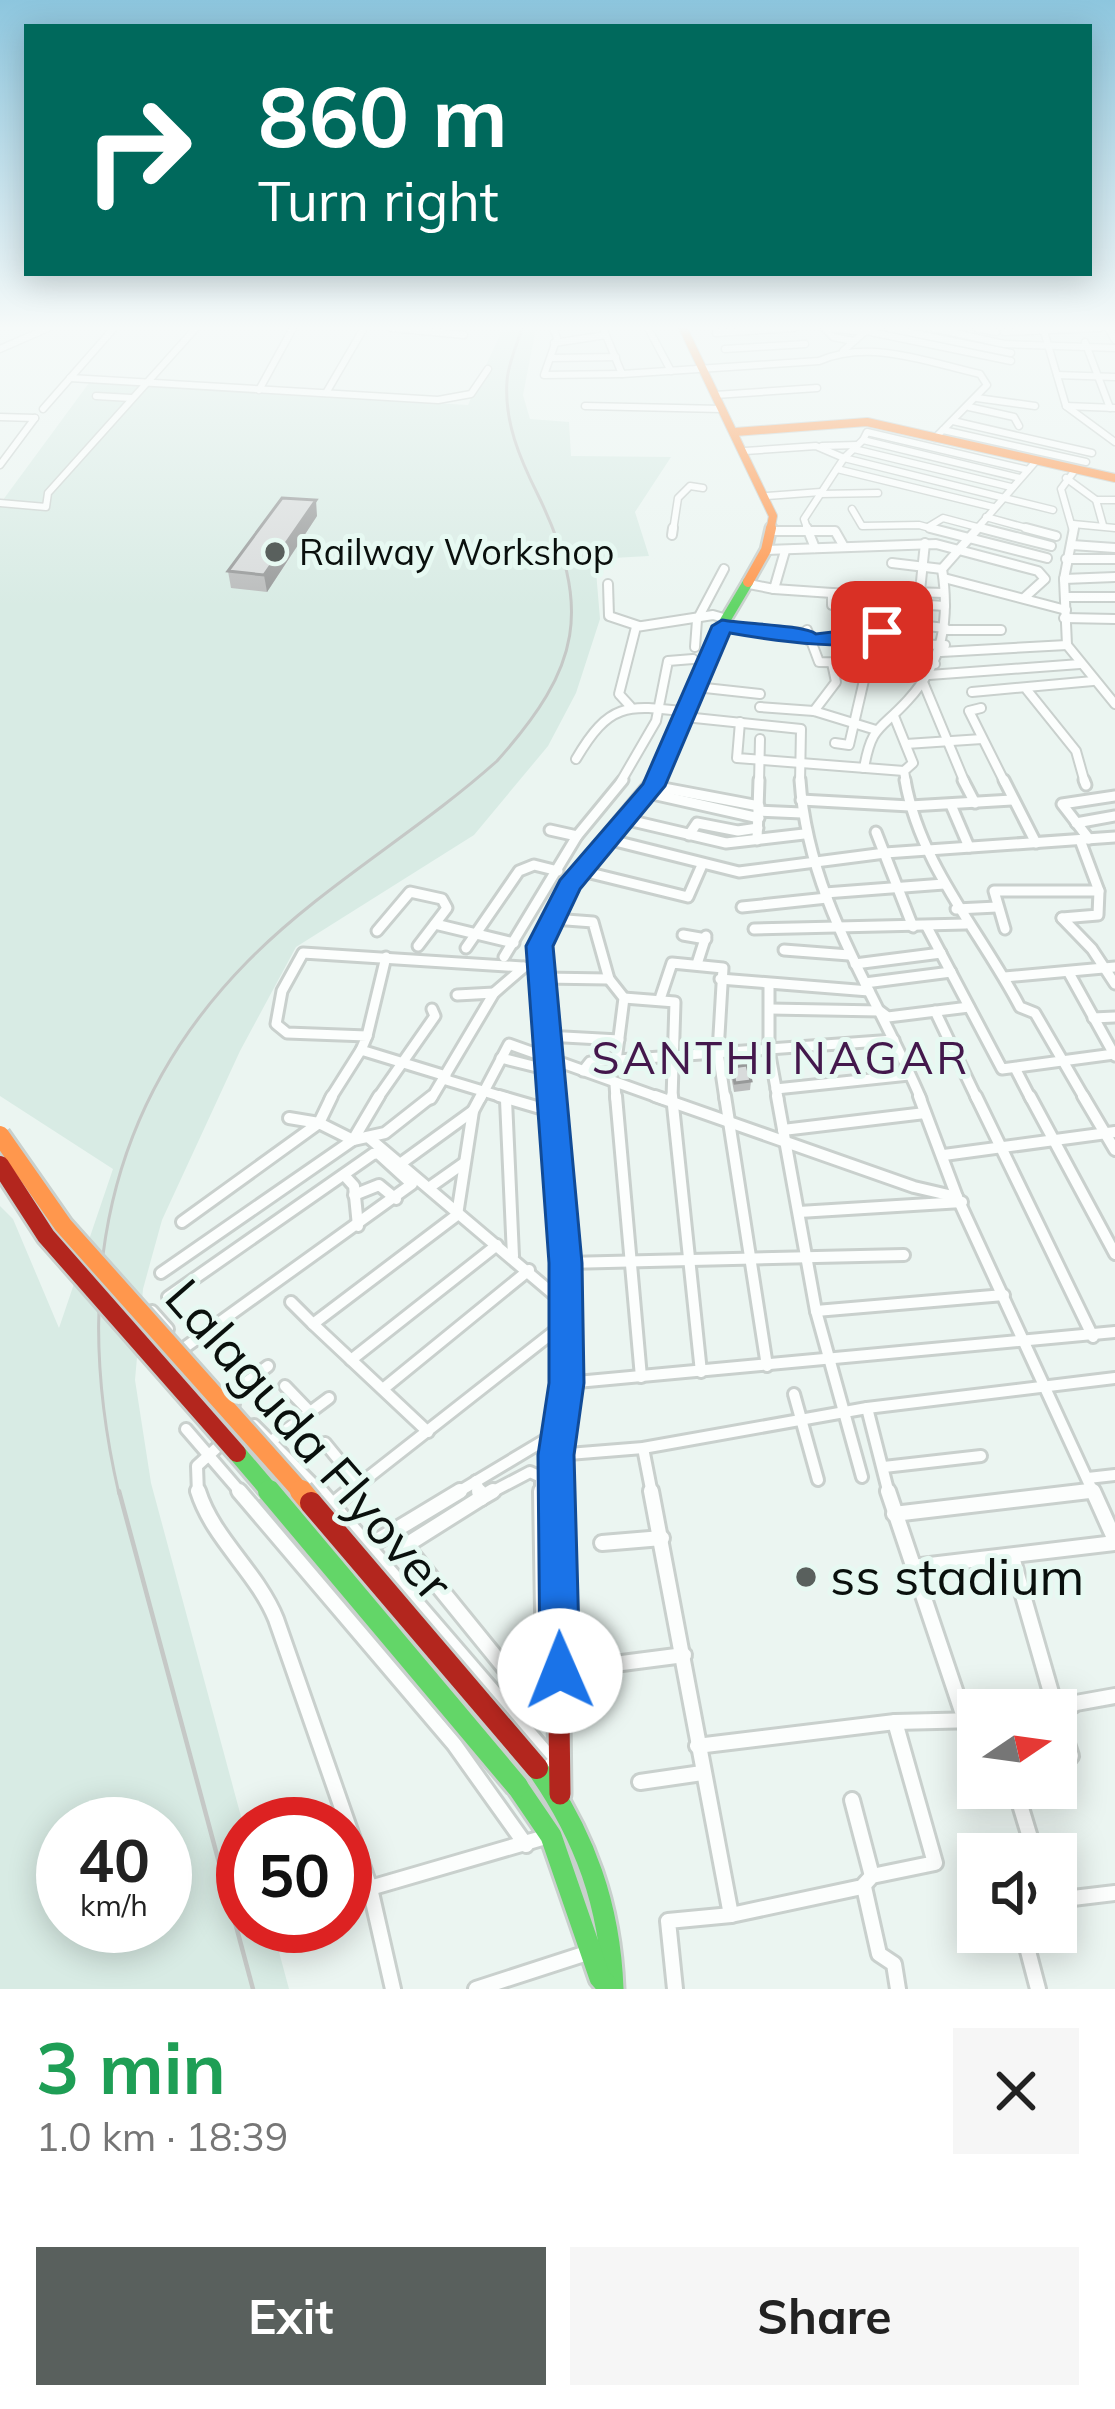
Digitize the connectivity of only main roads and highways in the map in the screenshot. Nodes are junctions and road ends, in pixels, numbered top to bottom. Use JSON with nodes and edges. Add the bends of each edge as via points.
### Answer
{"nodes":[{"id":1,"x":729,"y":421,"type":"edge"},
{"id":2,"x":735,"y":432,"type":"junction"},
{"id":3,"x":1115,"y":478,"type":"edge"},
{"id":4,"x":0,"y":1136,"type":"edge"},
{"id":5,"x":0,"y":1166,"type":"edge"},
{"id":6,"x":560,"y":1796,"type":"junction"},
{"id":7,"x":539,"y":1817,"type":"junction"},
{"id":8,"x":596,"y":1876,"type":"junction"},
{"id":9,"x":571,"y":1889,"type":"junction"},
{"id":10,"x":612,"y":1989,"type":"edge"}],
"edges":[{"from":1,"to":2,"type":"main road"},
{"from":2,"to":3,"type":"main road","via":[[867,422]]},
{"from":2,"to":6,"type":"main road","via":[[773,516],[766,550],[721,620],[651,790],[569,886],[536,970],[566,1263],[566,1383],[556,1455]]},
{"from":4,"to":6,"type":"main road","name":"Lalaguda Flyover","bridge":true,"via":[[64,1225]]},
{"from":5,"to":7,"type":"main road","name":"Lalaguda Flyover","bridge":true,"via":[[46,1236],[341,1572]]},
{"from":6,"to":7,"type":"main road"},
{"from":6,"to":8,"type":"main road"},
{"from":7,"to":9,"type":"main road","name":"Lalaguda Flyover"},
{"from":8,"to":9,"type":"main road"},
{"from":8,"to":10,"type":"main road"},
{"from":9,"to":10,"type":"main road","name":"Lalaguda Flyover","via":[[600,1978]]}]}
